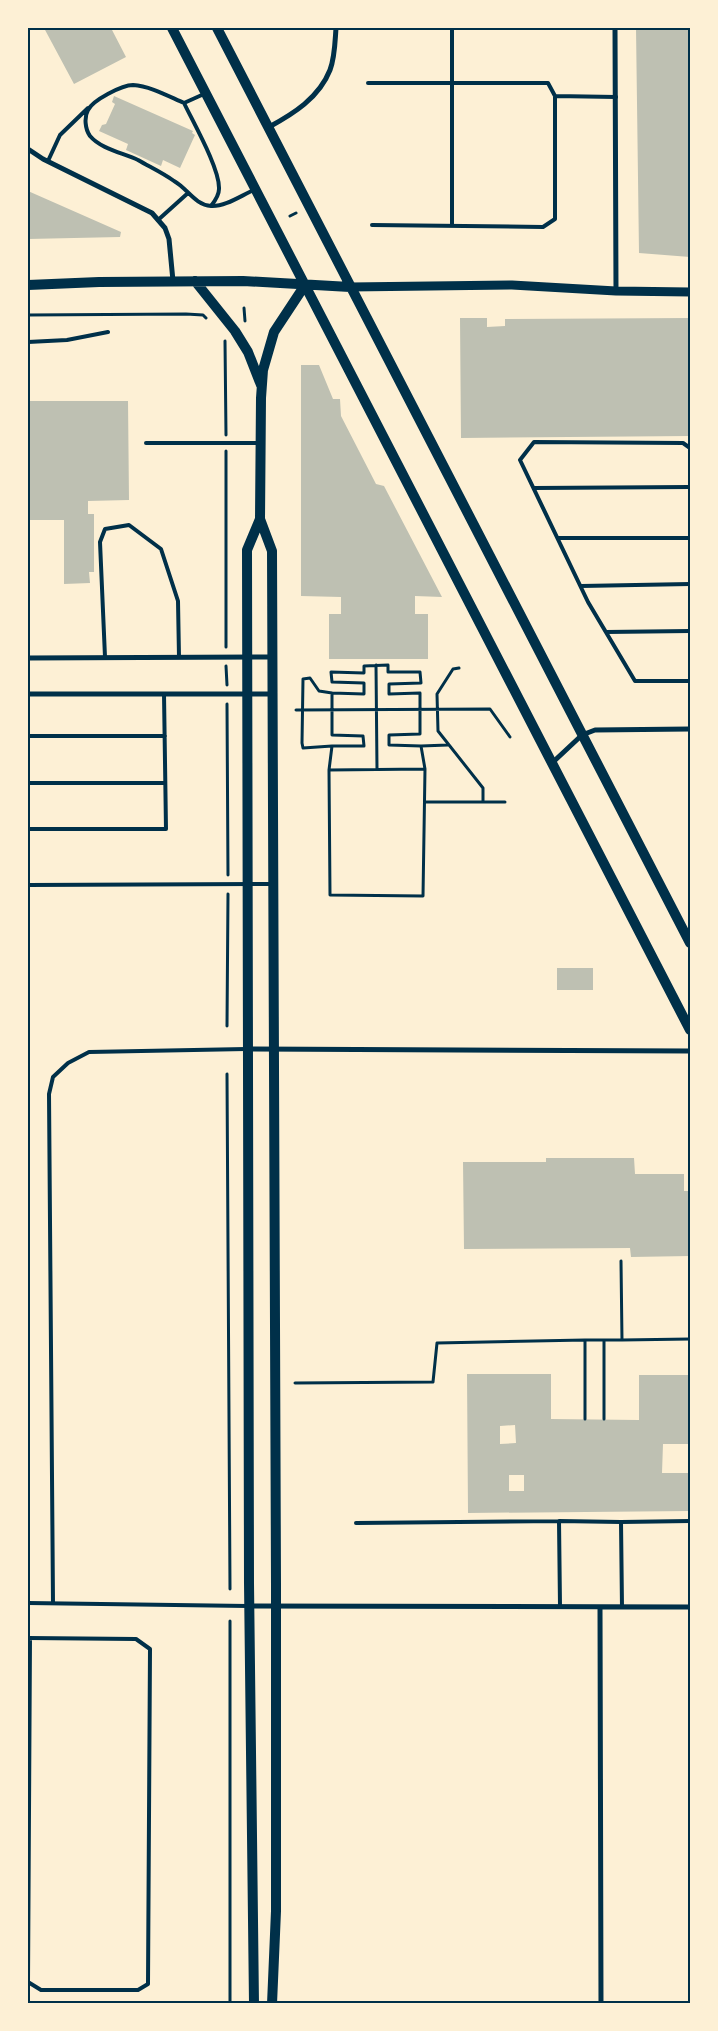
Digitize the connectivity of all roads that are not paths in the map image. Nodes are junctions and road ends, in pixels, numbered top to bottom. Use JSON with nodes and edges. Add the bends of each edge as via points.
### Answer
{"nodes":[{"id":1,"x":172,"y":28,"type":"edge"},
{"id":2,"x":217,"y":28,"type":"edge"},
{"id":3,"x":336,"y":28,"type":"edge"},
{"id":4,"x":452,"y":28,"type":"edge"},
{"id":5,"x":615,"y":28,"type":"edge"},
{"id":6,"x":368,"y":83,"type":"dead end"},
{"id":7,"x":452,"y":83,"type":"junction"},
{"id":8,"x":206,"y":93,"type":"junction"},
{"id":9,"x":555,"y":96,"type":"junction"},
{"id":10,"x":616,"y":97,"type":"junction"},
{"id":11,"x":184,"y":103,"type":"junction"},
{"id":12,"x":88,"y":108,"type":"junction"},
{"id":13,"x":268,"y":128,"type":"junction"},
{"id":14,"x":28,"y":149,"type":"edge"},
{"id":15,"x":48,"y":161,"type":"junction"},
{"id":16,"x":256,"y":190,"type":"junction"},
{"id":17,"x":188,"y":193,"type":"junction"},
{"id":18,"x":211,"y":206,"type":"junction"},
{"id":19,"x":158,"y":220,"type":"junction"},
{"id":20,"x":372,"y":225,"type":"dead end"},
{"id":21,"x":452,"y":226,"type":"junction"},
{"id":22,"x":173,"y":281,"type":"junction"},
{"id":23,"x":195,"y":281,"type":"junction"},
{"id":24,"x":28,"y":284,"type":"edge"},
{"id":25,"x":305,"y":285,"type":"junction"},
{"id":26,"x":350,"y":287,"type":"junction"},
{"id":27,"x":616,"y":292,"type":"junction"},
{"id":28,"x":690,"y":292,"type":"edge"},
{"id":29,"x":108,"y":332,"type":"dead end"},
{"id":30,"x":28,"y":342,"type":"edge"},
{"id":31,"x":262,"y":386,"type":"junction"},
{"id":32,"x":146,"y":443,"type":"dead end"},
{"id":33,"x":260,"y":443,"type":"junction"},
{"id":34,"x":690,"y":448,"type":"edge"},
{"id":35,"x":690,"y":487,"type":"edge"},
{"id":36,"x":534,"y":488,"type":"junction"},
{"id":37,"x":260,"y":519,"type":"junction"},
{"id":38,"x":558,"y":538,"type":"junction"},
{"id":39,"x":690,"y":538,"type":"edge"},
{"id":40,"x":690,"y":584,"type":"edge"},
{"id":41,"x":581,"y":586,"type":"junction"},
{"id":42,"x":690,"y":631,"type":"edge"},
{"id":43,"x":606,"y":632,"type":"junction"},
{"id":44,"x":179,"y":657,"type":"junction"},
{"id":45,"x":247,"y":657,"type":"junction"},
{"id":46,"x":28,"y":658,"type":"edge"},
{"id":47,"x":105,"y":658,"type":"junction"},
{"id":48,"x":273,"y":658,"type":"junction"},
{"id":49,"x":690,"y":681,"type":"edge"},
{"id":50,"x":28,"y":694,"type":"edge"},
{"id":51,"x":164,"y":694,"type":"junction"},
{"id":52,"x":247,"y":694,"type":"junction"},
{"id":53,"x":273,"y":694,"type":"junction"},
{"id":54,"x":690,"y":729,"type":"edge"},
{"id":55,"x":582,"y":735,"type":"junction"},
{"id":56,"x":28,"y":736,"type":"edge"},
{"id":57,"x":165,"y":736,"type":"junction"},
{"id":58,"x":552,"y":763,"type":"junction"},
{"id":59,"x":28,"y":783,"type":"edge"},
{"id":60,"x":165,"y":783,"type":"junction"},
{"id":61,"x":28,"y":829,"type":"edge"},
{"id":62,"x":247,"y":884,"type":"junction"},
{"id":63,"x":273,"y":884,"type":"junction"},
{"id":64,"x":28,"y":885,"type":"edge"},
{"id":65,"x":690,"y":943,"type":"edge"},
{"id":66,"x":690,"y":1030,"type":"edge"},
{"id":67,"x":247,"y":1049,"type":"junction"},
{"id":68,"x":274,"y":1049,"type":"junction"},
{"id":69,"x":690,"y":1051,"type":"edge"},
{"id":70,"x":560,"y":1521,"type":"junction"},
{"id":71,"x":690,"y":1521,"type":"edge"},
{"id":72,"x":621,"y":1522,"type":"junction"},
{"id":73,"x":356,"y":1523,"type":"dead end"},
{"id":74,"x":28,"y":1603,"type":"edge"},
{"id":75,"x":53,"y":1603,"type":"junction"},
{"id":76,"x":250,"y":1606,"type":"junction"},
{"id":77,"x":276,"y":1606,"type":"junction"},
{"id":78,"x":560,"y":1606,"type":"junction"},
{"id":79,"x":600,"y":1606,"type":"junction"},
{"id":80,"x":622,"y":1607,"type":"junction"},
{"id":81,"x":690,"y":1607,"type":"edge"},
{"id":82,"x":29,"y":1638,"type":"edge"},
{"id":83,"x":28,"y":1982,"type":"edge"},
{"id":84,"x":254,"y":2004,"type":"edge"},
{"id":85,"x":272,"y":2004,"type":"edge"},
{"id":86,"x":601,"y":2004,"type":"edge"}],
"edges":[{"from":1,"to":8,"type":"main road"},
{"from":2,"to":13,"type":"main road"},
{"from":3,"to":13,"type":"street","via":[[330,70],[312,98]]},
{"from":4,"to":7,"type":"lane"},
{"from":5,"to":10,"type":"street"},
{"from":6,"to":7,"type":"lane"},
{"from":7,"to":9,"type":"lane","via":[[548,83]]},
{"from":7,"to":21,"type":"lane"},
{"from":8,"to":11,"type":"lane"},
{"from":8,"to":16,"type":"main road"},
{"from":9,"to":10,"type":"lane"},
{"from":9,"to":21,"type":"lane","via":[[555,219],[543,227]]},
{"from":10,"to":27,"type":"street"},
{"from":11,"to":12,"type":"lane","via":[[154,90],[128,85]]},
{"from":11,"to":18,"type":"lane","via":[[215,172],[219,188]]},
{"from":12,"to":15,"type":"lane","via":[[60,135]]},
{"from":12,"to":17,"type":"lane","via":[[86,118],[90,135],[100,144],[138,160],[177,182]]},
{"from":13,"to":26,"type":"main road"},
{"from":14,"to":15,"type":"street"},
{"from":15,"to":19,"type":"street","via":[[152,213]]},
{"from":16,"to":18,"type":"lane"},
{"from":16,"to":25,"type":"main road"},
{"from":17,"to":18,"type":"lane","via":[[199,203]]},
{"from":17,"to":19,"type":"lane"},
{"from":19,"to":22,"type":"street","via":[[169,239]]},
{"from":20,"to":21,"type":"lane"},
{"from":22,"to":23,"type":"main road"},
{"from":22,"to":24,"type":"main road"},
{"from":23,"to":25,"type":"main road"},
{"from":23,"to":31,"type":"main road","via":[[244,345]]},
{"from":25,"to":26,"type":"main road"},
{"from":25,"to":31,"type":"main road","via":[[274,332]]},
{"from":25,"to":58,"type":"main road"},
{"from":26,"to":27,"type":"street","via":[[512,285]]},
{"from":26,"to":55,"type":"main road"},
{"from":27,"to":28,"type":"street"},
{"from":29,"to":30,"type":"lane","via":[[67,340]]},
{"from":31,"to":33,"type":"main road"},
{"from":32,"to":33,"type":"lane"},
{"from":33,"to":37,"type":"main road"},
{"from":34,"to":36,"type":"lane","via":[[683,443],[534,442],[520,460]]},
{"from":35,"to":36,"type":"lane"},
{"from":36,"to":38,"type":"lane"},
{"from":37,"to":45,"type":"main road","via":[[247,550]]},
{"from":37,"to":48,"type":"main road","via":[[272,551]]},
{"from":38,"to":39,"type":"lane"},
{"from":38,"to":41,"type":"lane"},
{"from":40,"to":41,"type":"lane"},
{"from":41,"to":43,"type":"lane"},
{"from":42,"to":43,"type":"lane"},
{"from":43,"to":49,"type":"lane","via":[[635,681]]},
{"from":44,"to":45,"type":"street"},
{"from":44,"to":47,"type":"street"},
{"from":44,"to":47,"type":"lane","via":[[178,601],[161,549],[129,524],[105,529],[100,542]]},
{"from":45,"to":48,"type":"street"},
{"from":45,"to":52,"type":"main road"},
{"from":46,"to":47,"type":"street"},
{"from":48,"to":53,"type":"main road"},
{"from":50,"to":51,"type":"street"},
{"from":51,"to":52,"type":"street"},
{"from":51,"to":57,"type":"lane"},
{"from":52,"to":53,"type":"street"},
{"from":52,"to":62,"type":"main road"},
{"from":53,"to":63,"type":"main road"},
{"from":54,"to":55,"type":"street","via":[[613,729]]},
{"from":55,"to":58,"type":"street"},
{"from":55,"to":65,"type":"main road"},
{"from":56,"to":57,"type":"lane"},
{"from":57,"to":60,"type":"lane"},
{"from":58,"to":66,"type":"main road"},
{"from":59,"to":60,"type":"lane"},
{"from":60,"to":61,"type":"lane","via":[[166,829]]},
{"from":62,"to":63,"type":"lane"},
{"from":62,"to":64,"type":"lane"},
{"from":62,"to":67,"type":"main road"},
{"from":63,"to":68,"type":"main road"},
{"from":67,"to":68,"type":"street"},
{"from":67,"to":75,"type":"lane","via":[[89,1052],[68,1063],[53,1077],[49,1094]]},
{"from":67,"to":76,"type":"main road"},
{"from":68,"to":69,"type":"street"},
{"from":68,"to":77,"type":"main road"},
{"from":70,"to":72,"type":"lane"},
{"from":70,"to":73,"type":"lane"},
{"from":70,"to":78,"type":"lane"},
{"from":71,"to":72,"type":"lane"},
{"from":72,"to":80,"type":"lane"},
{"from":74,"to":75,"type":"lane"},
{"from":75,"to":76,"type":"lane"},
{"from":76,"to":77,"type":"street"},
{"from":76,"to":84,"type":"main road"},
{"from":77,"to":78,"type":"street"},
{"from":77,"to":85,"type":"main road","via":[[276,1911]]},
{"from":78,"to":79,"type":"street"},
{"from":79,"to":80,"type":"street"},
{"from":79,"to":86,"type":"street"},
{"from":80,"to":81,"type":"street"},
{"from":82,"to":83,"type":"lane"},
{"from":82,"to":83,"type":"lane","via":[[136,1639],[150,1650],[148,1984],[138,1990],[41,1990]]}]}
